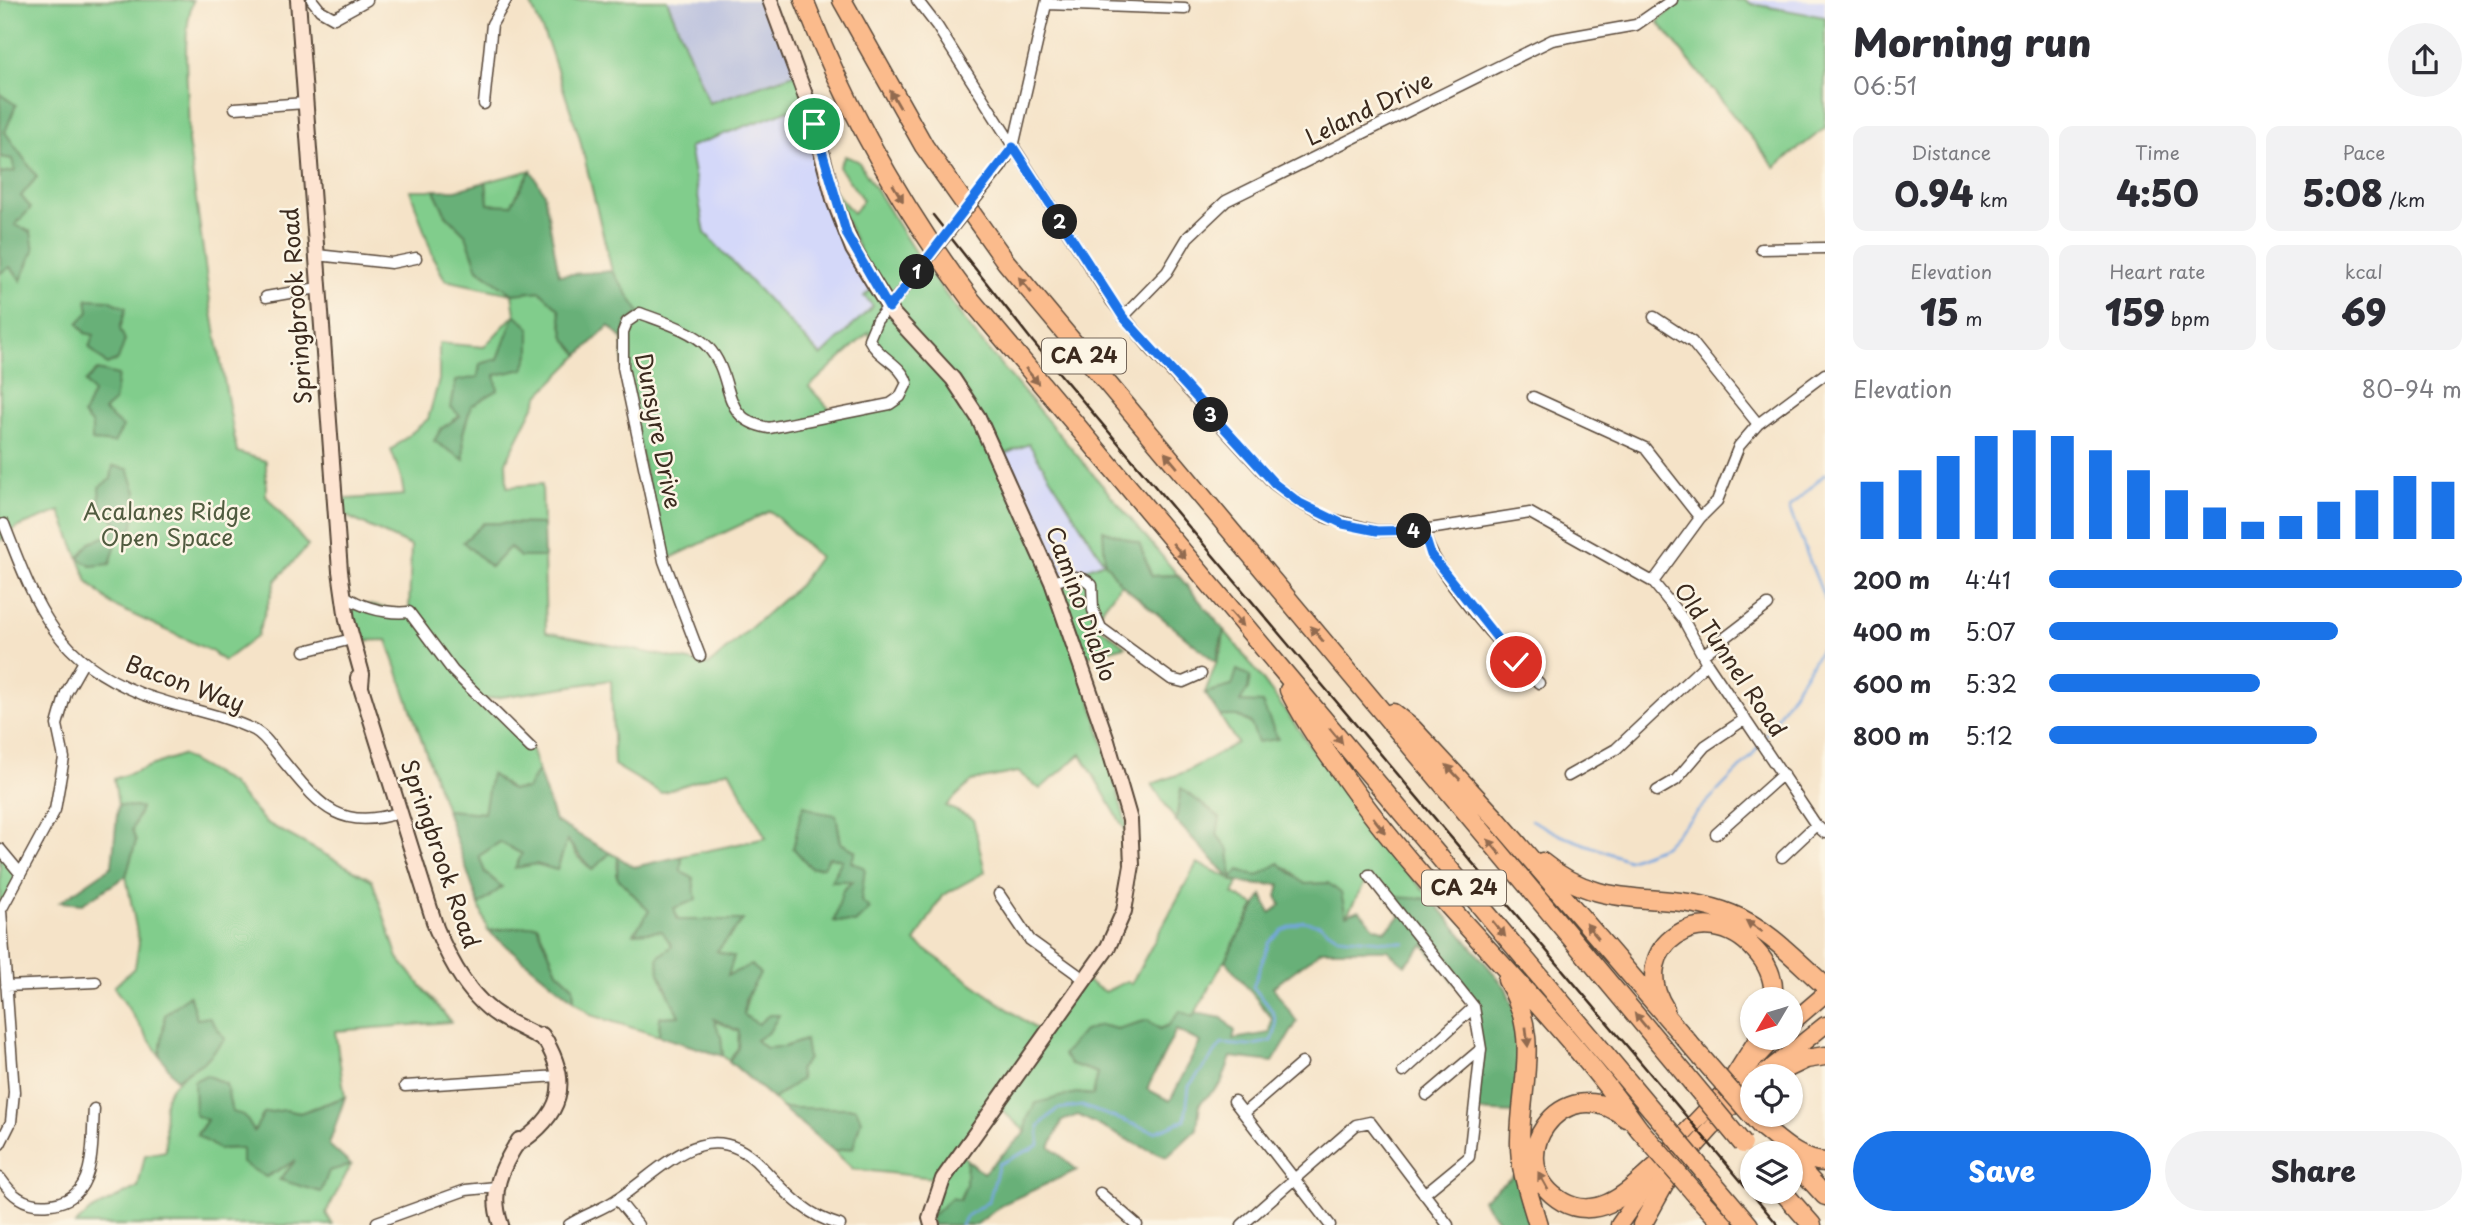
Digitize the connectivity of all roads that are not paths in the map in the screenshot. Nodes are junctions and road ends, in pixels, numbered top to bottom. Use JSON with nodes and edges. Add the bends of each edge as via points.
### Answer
{"nodes":[{"id":1,"x":298,"y":0,"type":"edge"},
{"id":2,"x":312,"y":0,"type":"edge"},
{"id":3,"x":367,"y":0,"type":"edge"},
{"id":4,"x":506,"y":0,"type":"edge"},
{"id":5,"x":770,"y":0,"type":"edge"},
{"id":6,"x":804,"y":0,"type":"edge"},
{"id":7,"x":842,"y":0,"type":"edge"},
{"id":8,"x":917,"y":0,"type":"edge"},
{"id":9,"x":1672,"y":0,"type":"edge"},
{"id":10,"x":1047,"y":2,"type":"edge"},
{"id":11,"x":1185,"y":9,"type":"dead end"},
{"id":12,"x":305,"y":103,"type":"junction"},
{"id":13,"x":484,"y":104,"type":"dead end"},
{"id":14,"x":235,"y":108,"type":"dead end"},
{"id":15,"x":1013,"y":147,"type":"junction"},
{"id":16,"x":1825,"y":248,"type":"edge"},
{"id":17,"x":1761,"y":249,"type":"dead end"},
{"id":18,"x":317,"y":255,"type":"junction"},
{"id":19,"x":416,"y":258,"type":"dead end"},
{"id":20,"x":318,"y":288,"type":"junction"},
{"id":21,"x":266,"y":298,"type":"dead end"},
{"id":22,"x":889,"y":308,"type":"junction"},
{"id":23,"x":1123,"y":317,"type":"junction"},
{"id":24,"x":1654,"y":317,"type":"dead end"},
{"id":25,"x":1825,"y":374,"type":"edge"},
{"id":26,"x":1533,"y":397,"type":"dead end"},
{"id":27,"x":1758,"y":424,"type":"junction"},
{"id":28,"x":1700,"y":518,"type":"junction"},
{"id":29,"x":4,"y":524,"type":"dead end"},
{"id":30,"x":1423,"y":530,"type":"junction"},
{"id":31,"x":1052,"y":582,"type":"junction"},
{"id":32,"x":1653,"y":582,"type":"junction"},
{"id":33,"x":343,"y":602,"type":"junction"},
{"id":34,"x":1768,"y":605,"type":"dead end"},
{"id":35,"x":344,"y":641,"type":"junction"},
{"id":36,"x":305,"y":651,"type":"dead end"},
{"id":37,"x":700,"y":656,"type":"dead end"},
{"id":38,"x":1706,"y":658,"type":"junction"},
{"id":39,"x":83,"y":663,"type":"junction"},
{"id":40,"x":1277,"y":665,"type":"junction"},
{"id":41,"x":1201,"y":674,"type":"dead end"},
{"id":42,"x":1539,"y":683,"type":"dead end"},
{"id":43,"x":361,"y":685,"type":"junction"},
{"id":44,"x":1361,"y":686,"type":"junction"},
{"id":45,"x":1745,"y":719,"type":"junction"},
{"id":46,"x":531,"y":748,"type":"dead end"},
{"id":47,"x":1783,"y":775,"type":"junction"},
{"id":48,"x":1568,"y":776,"type":"dead end"},
{"id":49,"x":1657,"y":791,"type":"dead end"},
{"id":50,"x":401,"y":812,"type":"junction"},
{"id":51,"x":1499,"y":822,"type":"junction"},
{"id":52,"x":1816,"y":825,"type":"junction"},
{"id":53,"x":1825,"y":833,"type":"edge"},
{"id":54,"x":1716,"y":834,"type":"dead end"},
{"id":55,"x":0,"y":849,"type":"edge"},
{"id":56,"x":1782,"y":857,"type":"dead end"},
{"id":57,"x":20,"y":873,"type":"junction"},
{"id":58,"x":1369,"y":875,"type":"dead end"},
{"id":59,"x":999,"y":894,"type":"dead end"},
{"id":60,"x":1,"y":910,"type":"edge"},
{"id":61,"x":1475,"y":934,"type":"junction"},
{"id":62,"x":1791,"y":956,"type":"junction"},
{"id":63,"x":1825,"y":969,"type":"edge"},
{"id":64,"x":1084,"y":979,"type":"junction"},
{"id":65,"x":96,"y":982,"type":"dead end"},
{"id":66,"x":6,"y":986,"type":"junction"},
{"id":67,"x":1825,"y":986,"type":"edge"},
{"id":68,"x":1771,"y":987,"type":"edge"},
{"id":69,"x":1825,"y":994,"type":"edge"},
{"id":70,"x":1474,"y":1007,"type":"junction"},
{"id":71,"x":1803,"y":1013,"type":"edge"},
{"id":72,"x":1825,"y":1025,"type":"edge"},
{"id":73,"x":1825,"y":1033,"type":"edge"},
{"id":74,"x":1803,"y":1042,"type":"edge"},
{"id":75,"x":1803,"y":1044,"type":"edge"},
{"id":76,"x":1480,"y":1049,"type":"junction"},
{"id":77,"x":1793,"y":1050,"type":"edge"},
{"id":78,"x":1825,"y":1056,"type":"edge"},
{"id":79,"x":1701,"y":1057,"type":"junction"},
{"id":80,"x":1302,"y":1063,"type":"dead end"},
{"id":81,"x":1776,"y":1064,"type":"edge"},
{"id":82,"x":1796,"y":1064,"type":"edge"},
{"id":83,"x":1403,"y":1072,"type":"dead end"},
{"id":84,"x":559,"y":1078,"type":"junction"},
{"id":85,"x":405,"y":1086,"type":"dead end"},
{"id":86,"x":1740,"y":1090,"type":"edge"},
{"id":87,"x":1427,"y":1095,"type":"dead end"},
{"id":88,"x":1234,"y":1101,"type":"dead end"},
{"id":89,"x":1740,"y":1102,"type":"edge"},
{"id":90,"x":94,"y":1110,"type":"dead end"},
{"id":91,"x":1244,"y":1113,"type":"junction"},
{"id":92,"x":1762,"y":1127,"type":"edge"},
{"id":93,"x":1762,"y":1127,"type":"edge"},
{"id":94,"x":1639,"y":1129,"type":"junction"},
{"id":95,"x":1741,"y":1141,"type":"edge"},
{"id":96,"x":1775,"y":1141,"type":"edge"},
{"id":97,"x":0,"y":1144,"type":"edge"},
{"id":98,"x":1825,"y":1162,"type":"edge"},
{"id":99,"x":1664,"y":1170,"type":"junction"},
{"id":100,"x":1803,"y":1172,"type":"edge"},
{"id":101,"x":0,"y":1178,"type":"edge"},
{"id":102,"x":1293,"y":1179,"type":"junction"},
{"id":103,"x":496,"y":1187,"type":"junction"},
{"id":104,"x":1100,"y":1193,"type":"dead end"},
{"id":105,"x":1424,"y":1194,"type":"junction"},
{"id":106,"x":1697,"y":1196,"type":"junction"},
{"id":107,"x":1825,"y":1196,"type":"edge"},
{"id":108,"x":617,"y":1199,"type":"junction"},
{"id":109,"x":1794,"y":1204,"type":"edge"},
{"id":110,"x":377,"y":1222,"type":"dead end"},
{"id":111,"x":501,"y":1225,"type":"edge"},
{"id":112,"x":569,"y":1225,"type":"edge"},
{"id":113,"x":638,"y":1225,"type":"edge"},
{"id":114,"x":839,"y":1225,"type":"edge"},
{"id":115,"x":932,"y":1225,"type":"edge"},
{"id":116,"x":1137,"y":1225,"type":"edge"},
{"id":117,"x":1242,"y":1225,"type":"edge"},
{"id":118,"x":1330,"y":1225,"type":"edge"},
{"id":119,"x":1448,"y":1225,"type":"edge"},
{"id":120,"x":1538,"y":1225,"type":"edge"},
{"id":121,"x":1619,"y":1225,"type":"edge"},
{"id":122,"x":1634,"y":1225,"type":"edge"},
{"id":123,"x":1642,"y":1225,"type":"edge"},
{"id":124,"x":1715,"y":1225,"type":"edge"},
{"id":125,"x":1724,"y":1225,"type":"edge"},
{"id":126,"x":1749,"y":1225,"type":"edge"},
{"id":127,"x":1812,"y":1225,"type":"edge"}],
"edges":[{"from":1,"to":12,"type":"street","name":"Springbrook Road"},
{"from":2,"to":3,"type":"street","via":[[334,18]]},
{"from":4,"to":13,"type":"street","via":[[492,24]]},
{"from":5,"to":22,"type":"street","name":"Camino Diablo","via":[[808,103],[839,216]]},
{"from":6,"to":40,"type":"highway","number":"CA 24","one_way":true,"via":[[860,127],[933,248],[1015,356]]},
{"from":44,"to":7,"type":"highway","number":"CA 24","one_way":true,"via":[[985,233],[906,116]]},
{"from":8,"to":15,"type":"street","name":"Old Tunnel Road"},
{"from":9,"to":23,"type":"street","name":"Leland Drive","via":[[1636,26],[1552,40],[1226,201],[1188,237],[1167,272]]},
{"from":10,"to":11,"type":"street"},
{"from":10,"to":15,"type":"street"},
{"from":12,"to":14,"type":"street"},
{"from":12,"to":18,"type":"street","name":"Springbrook Road"},
{"from":15,"to":22,"type":"street","bridge":true},
{"from":15,"to":23,"type":"street","name":"Old Tunnel Road"},
{"from":16,"to":17,"type":"street"},
{"from":18,"to":19,"type":"street","via":[[391,263]]},
{"from":18,"to":20,"type":"street","name":"Springbrook Road"},
{"from":20,"to":21,"type":"street"},
{"from":20,"to":33,"type":"street","name":"Springbrook Road"},
{"from":22,"to":31,"type":"street","name":"Camino Diablo","via":[[953,379],[978,417]]},
{"from":22,"to":37,"type":"street","name":"Dunsyre Drive","via":[[877,320],[869,339],[874,351],[904,374],[907,383],[900,397],[890,404],[769,428],[751,425],[738,416],[717,357],[705,344],[640,313],[627,322],[623,367],[664,561]]},
{"from":23,"to":30,"type":"street","name":"Old Tunnel Road","via":[[1287,495],[1352,526],[1392,532]]},
{"from":24,"to":27,"type":"street","via":[[1692,342]]},
{"from":25,"to":27,"type":"street"},
{"from":26,"to":28,"type":"street","via":[[1645,449]]},
{"from":27,"to":28,"type":"street","via":[[1739,446],[1717,501]]},
{"from":28,"to":32,"type":"street"},
{"from":29,"to":39,"type":"street","name":"Bacon Way","via":[[34,600]]},
{"from":30,"to":32,"type":"street","name":"Old Tunnel Road","via":[[1530,513]]},
{"from":30,"to":42,"type":"street","via":[[1431,555],[1505,651]]},
{"from":31,"to":41,"type":"street","via":[[1077,576],[1086,579],[1092,585],[1093,610],[1101,628],[1171,678],[1183,682]]},
{"from":31,"to":64,"type":"street","name":"Camino Diablo","via":[[1130,820],[1132,865],[1125,911],[1108,947]]},
{"from":32,"to":38,"type":"street","name":"Old Tunnel Road"},
{"from":33,"to":35,"type":"street","name":"Springbrook Road"},
{"from":33,"to":43,"type":"street","name":"Springbrook Road"},
{"from":33,"to":46,"type":"street","via":[[409,612],[453,671]]},
{"from":34,"to":38,"type":"street"},
{"from":35,"to":36,"type":"street"},
{"from":35,"to":43,"type":"street","name":"Springbrook Road"},
{"from":38,"to":45,"type":"street","name":"Old Tunnel Road"},
{"from":38,"to":48,"type":"street","via":[[1616,748]]},
{"from":39,"to":50,"type":"street","name":"Bacon Way","via":[[142,694],[254,730],[330,812],[358,820]]},
{"from":39,"to":57,"type":"street","via":[[66,693],[57,725],[64,758],[55,810]]},
{"from":40,"to":61,"type":"highway","one_way":true,"via":[[1301,716],[1383,831]]},
{"from":40,"to":126,"type":"highway","number":"CA 24","one_way":true,"bridge":true},
{"from":43,"to":50,"type":"street","name":"Springbrook Road"},
{"from":51,"to":44,"type":"highway","one_way":true,"via":[[1413,729]]},
{"from":95,"to":44,"type":"highway","number":"CA 24","one_way":true,"bridge":true},
{"from":45,"to":47,"type":"street","name":"Old Tunnel Road"},
{"from":45,"to":49,"type":"street","via":[[1705,746],[1676,780]]},
{"from":47,"to":52,"type":"street","name":"Old Tunnel Road"},
{"from":47,"to":54,"type":"street"},
{"from":50,"to":84,"type":"street","name":"Springbrook Road","via":[[449,959],[503,1018],[547,1042]]},
{"from":62,"to":51,"type":"highway","one_way":true,"via":[[1755,926],[1730,913],[1622,898],[1583,887],[1550,868]]},
{"from":79,"to":51,"type":"highway","one_way":true},
{"from":52,"to":53,"type":"street","name":"Old Tunnel Road"},
{"from":52,"to":56,"type":"street"},
{"from":55,"to":57,"type":"street"},
{"from":57,"to":60,"type":"street"},
{"from":58,"to":70,"type":"street"},
{"from":59,"to":64,"type":"street","via":[[1030,940]]},
{"from":60,"to":66,"type":"street"},
{"from":61,"to":94,"type":"highway"},
{"from":61,"to":120,"type":"highway","one_way":true,"via":[[1508,982],[1526,1026],[1528,1075],[1520,1155]]},
{"from":62,"to":63,"type":"highway"},
{"from":62,"to":67,"type":"highway"},
{"from":64,"to":115,"type":"street","name":"Camino Diablo","via":[[943,1179],[930,1218]]},
{"from":65,"to":66,"type":"street"},
{"from":66,"to":97,"type":"street","via":[[14,1092],[11,1122]]},
{"from":68,"to":79,"type":"highway","via":[[1762,957],[1729,929],[1707,924],[1674,937],[1659,956],[1655,990]]},
{"from":69,"to":71,"type":"main road"},
{"from":70,"to":76,"type":"street"},
{"from":70,"to":83,"type":"street"},
{"from":72,"to":74,"type":"main road"},
{"from":73,"to":75,"type":"street"},
{"from":76,"to":87,"type":"street"},
{"from":76,"to":105,"type":"street","via":[[1469,1157]]},
{"from":77,"to":81,"type":"main road"},
{"from":78,"to":82,"type":"highway"},
{"from":79,"to":89,"type":"highway","bridge":true},
{"from":80,"to":91,"type":"street"},
{"from":84,"to":85,"type":"street"},
{"from":84,"to":103,"type":"street","via":[[555,1110],[539,1130],[515,1146]]},
{"from":86,"to":99,"type":"main road"},
{"from":88,"to":91,"type":"street"},
{"from":90,"to":101,"type":"street","via":[[89,1167],[79,1190],[59,1203],[40,1205],[19,1199]]},
{"from":91,"to":102,"type":"street"},
{"from":92,"to":96,"type":"highway"},
{"from":93,"to":98,"type":"highway","via":[[1807,1159]]},
{"from":99,"to":94,"type":"highway","one_way":true,"via":[[1609,1203],[1583,1209],[1556,1198],[1539,1176],[1535,1162],[1539,1134],[1567,1107],[1580,1103],[1608,1107]]},
{"from":94,"to":106,"type":"highway","bridge":true},
{"from":99,"to":121,"type":"main road"},
{"from":99,"to":122,"type":"main road"},
{"from":99,"to":123,"type":"highway"},
{"from":100,"to":107,"type":"highway"},
{"from":102,"to":105,"type":"street","via":[[1356,1125],[1370,1122]]},
{"from":102,"to":117,"type":"street"},
{"from":102,"to":118,"type":"street"},
{"from":103,"to":110,"type":"street","via":[[466,1190]]},
{"from":103,"to":111,"type":"street"},
{"from":104,"to":116,"type":"street"},
{"from":105,"to":119,"type":"street"},
{"from":106,"to":124,"type":"highway"},
{"from":106,"to":125,"type":"highway"},
{"from":108,"to":112,"type":"street"},
{"from":108,"to":113,"type":"street"},
{"from":108,"to":114,"type":"street","via":[[685,1149],[717,1143],[737,1148],[758,1163],[817,1219]]},
{"from":109,"to":127,"type":"highway"}]}
